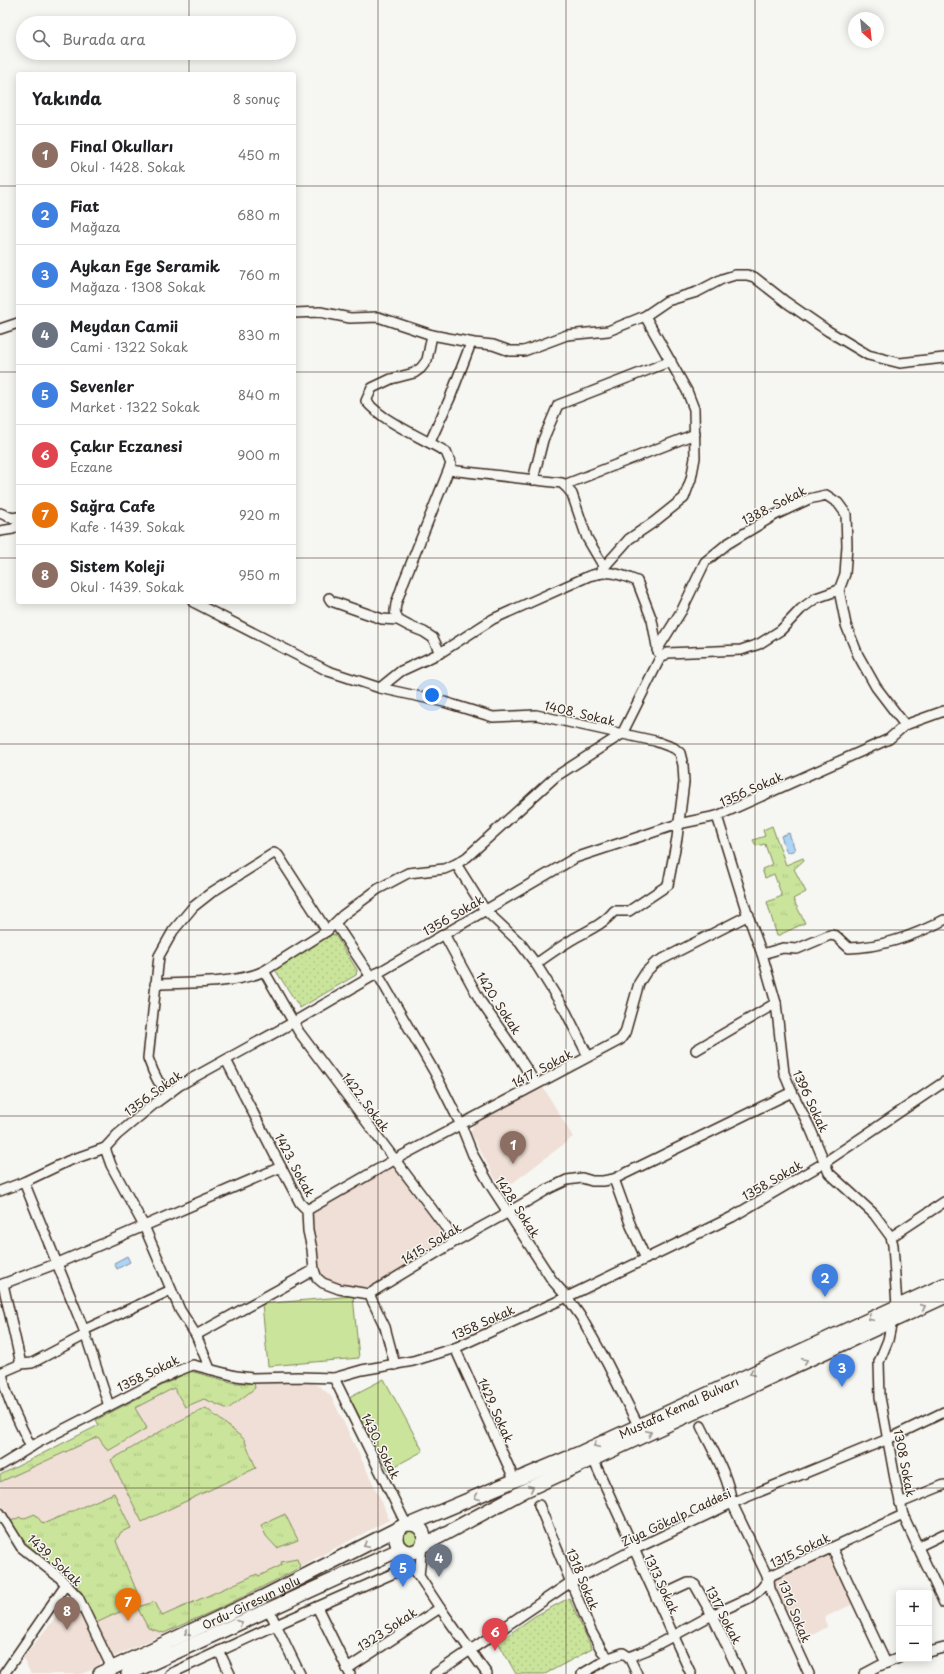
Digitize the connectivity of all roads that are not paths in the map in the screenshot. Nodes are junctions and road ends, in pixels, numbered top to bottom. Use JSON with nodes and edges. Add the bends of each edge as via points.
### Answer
{"nodes":[{"id":1,"x":296,"y":313,"type":"edge"},
{"id":2,"x":645,"y":316,"type":"junction"},
{"id":3,"x":16,"y":324,"type":"edge"},
{"id":4,"x":0,"y":329,"type":"edge"},
{"id":5,"x":432,"y":336,"type":"junction"},
{"id":6,"x":471,"y":343,"type":"junction"},
{"id":7,"x":944,"y":358,"type":"edge"},
{"id":8,"x":671,"y":361,"type":"junction"},
{"id":9,"x":695,"y":434,"type":"junction"},
{"id":10,"x":430,"y":442,"type":"junction"},
{"id":11,"x":449,"y":470,"type":"junction"},
{"id":12,"x":534,"y":480,"type":"junction"},
{"id":13,"x":564,"y":485,"type":"junction"},
{"id":14,"x":0,"y":513,"type":"edge"},
{"id":15,"x":16,"y":517,"type":"edge"},
{"id":16,"x":16,"y":527,"type":"edge"},
{"id":17,"x":0,"y":531,"type":"edge"},
{"id":18,"x":601,"y":570,"type":"junction"},
{"id":19,"x":839,"y":590,"type":"junction"},
{"id":20,"x":329,"y":598,"type":"dead end"},
{"id":21,"x":196,"y":604,"type":"edge"},
{"id":22,"x":398,"y":620,"type":"junction"},
{"id":23,"x":657,"y":650,"type":"junction"},
{"id":24,"x":440,"y":653,"type":"junction"},
{"id":25,"x":659,"y":660,"type":"junction"},
{"id":26,"x":380,"y":688,"type":"junction"},
{"id":27,"x":944,"y":711,"type":"edge"},
{"id":28,"x":905,"y":725,"type":"junction"},
{"id":29,"x":622,"y":734,"type":"junction"},
{"id":30,"x":717,"y":816,"type":"junction"},
{"id":31,"x":678,"y":824,"type":"junction"},
{"id":32,"x":456,"y":864,"type":"junction"},
{"id":33,"x":485,"y":910,"type":"junction"},
{"id":34,"x":749,"y":915,"type":"junction"},
{"id":35,"x":944,"y":920,"type":"edge"},
{"id":36,"x":335,"y":923,"type":"junction"},
{"id":37,"x":327,"y":931,"type":"junction"},
{"id":38,"x":444,"y":934,"type":"junction"},
{"id":39,"x":762,"y":954,"type":"junction"},
{"id":40,"x":536,"y":964,"type":"junction"},
{"id":41,"x":264,"y":972,"type":"junction"},
{"id":42,"x":374,"y":975,"type":"junction"},
{"id":43,"x":155,"y":984,"type":"junction"},
{"id":44,"x":776,"y":1003,"type":"junction"},
{"id":45,"x":294,"y":1022,"type":"junction"},
{"id":46,"x":696,"y":1050,"type":"dead end"},
{"id":47,"x":588,"y":1056,"type":"junction"},
{"id":48,"x":226,"y":1060,"type":"junction"},
{"id":49,"x":944,"y":1082,"type":"edge"},
{"id":50,"x":536,"y":1084,"type":"junction"},
{"id":51,"x":792,"y":1092,"type":"junction"},
{"id":52,"x":170,"y":1093,"type":"junction"},
{"id":53,"x":461,"y":1125,"type":"junction"},
{"id":54,"x":105,"y":1148,"type":"junction"},
{"id":55,"x":394,"y":1160,"type":"junction"},
{"id":56,"x":824,"y":1163,"type":"junction"},
{"id":57,"x":281,"y":1167,"type":"junction"},
{"id":58,"x":614,"y":1179,"type":"junction"},
{"id":59,"x":24,"y":1182,"type":"junction"},
{"id":60,"x":0,"y":1191,"type":"edge"},
{"id":61,"x":944,"y":1202,"type":"edge"},
{"id":62,"x":307,"y":1210,"type":"junction"},
{"id":63,"x":507,"y":1213,"type":"junction"},
{"id":64,"x":144,"y":1226,"type":"junction"},
{"id":65,"x":891,"y":1237,"type":"junction"},
{"id":66,"x":456,"y":1241,"type":"junction"},
{"id":67,"x":646,"y":1259,"type":"junction"},
{"id":68,"x":58,"y":1263,"type":"junction"},
{"id":69,"x":314,"y":1270,"type":"junction"},
{"id":70,"x":2,"y":1284,"type":"edge"},
{"id":71,"x":944,"y":1285,"type":"edge"},
{"id":72,"x":171,"y":1290,"type":"junction"},
{"id":73,"x":369,"y":1294,"type":"junction"},
{"id":74,"x":567,"y":1297,"type":"junction"},
{"id":75,"x":944,"y":1297,"type":"edge"},
{"id":76,"x":897,"y":1306,"type":"junction"},
{"id":77,"x":892,"y":1321,"type":"junction"},
{"id":78,"x":84,"y":1333,"type":"junction"},
{"id":79,"x":196,"y":1335,"type":"junction"},
{"id":80,"x":455,"y":1348,"type":"junction"},
{"id":81,"x":21,"y":1364,"type":"junction"},
{"id":82,"x":395,"y":1365,"type":"junction"},
{"id":83,"x":210,"y":1369,"type":"junction"},
{"id":84,"x":1,"y":1372,"type":"edge"},
{"id":85,"x":334,"y":1378,"type":"junction"},
{"id":86,"x":109,"y":1406,"type":"junction"},
{"id":87,"x":944,"y":1412,"type":"edge"},
{"id":88,"x":638,"y":1426,"type":"junction"},
{"id":89,"x":700,"y":1426,"type":"dead end"},
{"id":90,"x":888,"y":1439,"type":"junction"},
{"id":91,"x":31,"y":1447,"type":"junction"},
{"id":92,"x":593,"y":1459,"type":"junction"},
{"id":93,"x":0,"y":1466,"type":"edge"},
{"id":94,"x":515,"y":1481,"type":"junction"},
{"id":95,"x":944,"y":1485,"type":"edge"},
{"id":96,"x":732,"y":1503,"type":"junction"},
{"id":97,"x":900,"y":1503,"type":"junction"},
{"id":98,"x":539,"y":1505,"type":"dead end"},
{"id":99,"x":0,"y":1513,"type":"edge"},
{"id":100,"x":903,"y":1515,"type":"junction"},
{"id":101,"x":406,"y":1525,"type":"junction"},
{"id":102,"x":944,"y":1534,"type":"edge"},
{"id":103,"x":422,"y":1546,"type":"junction"},
{"id":104,"x":917,"y":1547,"type":"junction"},
{"id":105,"x":832,"y":1548,"type":"junction"},
{"id":106,"x":401,"y":1549,"type":"junction"},
{"id":107,"x":633,"y":1550,"type":"junction"},
{"id":108,"x":410,"y":1566,"type":"junction"},
{"id":109,"x":419,"y":1576,"type":"junction"},
{"id":110,"x":769,"y":1580,"type":"junction"},
{"id":111,"x":570,"y":1582,"type":"junction"},
{"id":112,"x":66,"y":1584,"type":"junction"},
{"id":113,"x":656,"y":1598,"type":"junction"},
{"id":114,"x":944,"y":1603,"type":"edge"},
{"id":115,"x":317,"y":1607,"type":"junction"},
{"id":116,"x":440,"y":1608,"type":"junction"},
{"id":117,"x":269,"y":1610,"type":"junction"},
{"id":118,"x":712,"y":1615,"type":"junction"},
{"id":119,"x":276,"y":1624,"type":"junction"},
{"id":120,"x":673,"y":1635,"type":"junction"},
{"id":121,"x":944,"y":1648,"type":"edge"},
{"id":122,"x":219,"y":1650,"type":"junction"},
{"id":123,"x":470,"y":1651,"type":"junction"},
{"id":124,"x":932,"y":1651,"type":"edge"},
{"id":125,"x":626,"y":1655,"type":"junction"},
{"id":126,"x":609,"y":1658,"type":"junction"},
{"id":127,"x":896,"y":1659,"type":"edge"},
{"id":128,"x":886,"y":1663,"type":"junction"},
{"id":129,"x":112,"y":1668,"type":"junction"},
{"id":130,"x":349,"y":1672,"type":"edge"},
{"id":131,"x":4,"y":1674,"type":"edge"},
{"id":132,"x":100,"y":1674,"type":"edge"},
{"id":133,"x":128,"y":1674,"type":"edge"},
{"id":134,"x":170,"y":1674,"type":"edge"},
{"id":135,"x":230,"y":1674,"type":"edge"},
{"id":136,"x":300,"y":1674,"type":"edge"},
{"id":137,"x":435,"y":1674,"type":"edge"},
{"id":138,"x":487,"y":1674,"type":"edge"},
{"id":139,"x":582,"y":1674,"type":"edge"},
{"id":140,"x":637,"y":1674,"type":"edge"},
{"id":141,"x":690,"y":1674,"type":"edge"},
{"id":142,"x":740,"y":1674,"type":"edge"},
{"id":143,"x":809,"y":1674,"type":"edge"},
{"id":144,"x":864,"y":1674,"type":"edge"}],
"edges":[{"from":1,"to":5,"type":"street","via":[[320,312],[350,318],[378,317]]},
{"from":2,"to":6,"type":"street","via":[[608,331],[567,336],[524,351],[510,351],[492,344]]},
{"from":2,"to":7,"type":"street","via":[[667,301],[697,292],[722,279],[747,275],[754,277],[828,331],[868,355],[900,363]]},
{"from":2,"to":8,"type":"street"},
{"from":3,"to":4,"type":"street"},
{"from":5,"to":6,"type":"street"},
{"from":5,"to":10,"type":"street","via":[[427,360],[421,368],[372,388],[366,401],[393,422]]},
{"from":6,"to":10,"type":"street"},
{"from":8,"to":9,"type":"street","via":[[694,409]]},
{"from":8,"to":12,"type":"street","via":[[558,405],[543,440]]},
{"from":9,"to":13,"type":"street"},
{"from":9,"to":18,"type":"street","via":[[695,458],[684,498],[629,538]]},
{"from":10,"to":11,"type":"street","via":[[446,452],[451,464]]},
{"from":11,"to":12,"type":"street"},
{"from":11,"to":22,"type":"street","via":[[396,604]]},
{"from":12,"to":13,"type":"street"},
{"from":13,"to":18,"type":"street","via":[[572,494]]},
{"from":14,"to":15,"type":"street"},
{"from":16,"to":17,"type":"street"},
{"from":18,"to":23,"type":"street","via":[[637,581],[652,620]]},
{"from":18,"to":24,"type":"street","via":[[494,619]]},
{"from":19,"to":23,"type":"street","name":"1388. Sokak","via":[[845,574],[846,514],[838,503],[826,495],[809,499],[775,515],[727,544],[705,562],[682,610]]},
{"from":19,"to":25,"type":"street","via":[[816,598],[801,609],[781,630],[759,644],[741,650],[667,653]]},
{"from":19,"to":28,"type":"street","name":"1388. Sokak","via":[[846,625],[858,655],[876,687]]},
{"from":20,"to":22,"type":"street","via":[[331,601],[382,619]]},
{"from":21,"to":26,"type":"street","name":"1408. Sokak","via":[[328,671]]},
{"from":22,"to":24,"type":"street","via":[[433,638]]},
{"from":23,"to":25,"type":"street"},
{"from":24,"to":26,"type":"street","via":[[401,671]]},
{"from":25,"to":29,"type":"street"},
{"from":26,"to":29,"type":"street","name":"1408. Sokak","via":[[444,702],[494,717],[536,715]]},
{"from":27,"to":28,"type":"street","name":"1356 Sokak"},
{"from":28,"to":30,"type":"street","name":"1356 Sokak","via":[[889,739]]},
{"from":29,"to":31,"type":"street","name":"1408. Sokak","via":[[655,741],[680,753],[684,782]]},
{"from":29,"to":32,"type":"street","via":[[556,777]]},
{"from":30,"to":31,"type":"street","name":"1356 Sokak"},
{"from":30,"to":34,"type":"street","name":"1396 Sokak"},
{"from":31,"to":33,"type":"street","name":"1356 Sokak","via":[[575,858]]},
{"from":31,"to":40,"type":"street","name":"1408. Sokak","via":[[668,885],[629,911],[614,911],[596,926]]},
{"from":32,"to":33,"type":"street"},
{"from":32,"to":36,"type":"street","via":[[444,869],[408,873],[378,889]]},
{"from":33,"to":38,"type":"street","name":"1356 Sokak"},
{"from":33,"to":40,"type":"street","via":[[520,944]]},
{"from":34,"to":39,"type":"street","name":"1396 Sokak"},
{"from":34,"to":47,"type":"street","name":"1417. Sokak","via":[[655,963],[639,983],[625,1033],[620,1040]]},
{"from":35,"to":39,"type":"street","via":[[885,944],[848,948],[836,936],[830,935],[797,948],[783,948]]},
{"from":36,"to":37,"type":"street"},
{"from":36,"to":42,"type":"street","name":"1428. Sokak"},
{"from":37,"to":41,"type":"street"},
{"from":37,"to":43,"type":"street","via":[[278,855],[274,853],[193,906],[173,931],[159,956]]},
{"from":38,"to":42,"type":"street","name":"1356 Sokak"},
{"from":38,"to":50,"type":"street","name":"1420. Sokak","via":[[481,1002]]},
{"from":39,"to":44,"type":"street","name":"1396 Sokak"},
{"from":40,"to":47,"type":"street","via":[[566,1012]]},
{"from":41,"to":43,"type":"street","via":[[241,979]]},
{"from":41,"to":45,"type":"street","name":"1422. Sokak"},
{"from":42,"to":45,"type":"street","name":"1356 Sokak"},
{"from":42,"to":53,"type":"street","name":"1428. Sokak","via":[[435,1073]]},
{"from":43,"to":52,"type":"street","via":[[148,1058],[153,1072]]},
{"from":44,"to":46,"type":"street"},
{"from":44,"to":51,"type":"street","name":"1396 Sokak","via":[[784,1073]]},
{"from":45,"to":48,"type":"street","name":"1356 Sokak"},
{"from":45,"to":55,"type":"street","name":"1422. Sokak"},
{"from":47,"to":50,"type":"street","name":"1417. Sokak"},
{"from":48,"to":52,"type":"street","name":"1356 Sokak"},
{"from":48,"to":57,"type":"street","name":"1423. Sokak"},
{"from":49,"to":56,"type":"street","name":"1358 Sokak"},
{"from":50,"to":53,"type":"street","name":"1417. Sokak"},
{"from":51,"to":56,"type":"street","name":"1396 Sokak","via":[[820,1149]]},
{"from":51,"to":58,"type":"street"},
{"from":52,"to":54,"type":"street","name":"1356 Sokak","via":[[117,1135]]},
{"from":53,"to":55,"type":"street","name":"1417. Sokak"},
{"from":53,"to":63,"type":"street","name":"1428. Sokak","via":[[473,1155]]},
{"from":54,"to":59,"type":"street","name":"1356 Sokak","via":[[68,1161]]},
{"from":54,"to":64,"type":"street"},
{"from":55,"to":62,"type":"street","name":"1417. Sokak"},
{"from":55,"to":66,"type":"street","name":"1422. Sokak"},
{"from":56,"to":65,"type":"street","name":"1396 Sokak","via":[[829,1173],[874,1214]]},
{"from":56,"to":67,"type":"street","name":"1358 Sokak","via":[[732,1217]]},
{"from":57,"to":62,"type":"street","name":"1423. Sokak","via":[[300,1203]]},
{"from":57,"to":64,"type":"street"},
{"from":58,"to":63,"type":"street","name":"1415. Sokak","via":[[567,1180]]},
{"from":58,"to":67,"type":"street"},
{"from":59,"to":60,"type":"street","name":"1356 Sokak"},
{"from":59,"to":68,"type":"street"},
{"from":61,"to":65,"type":"street"},
{"from":62,"to":69,"type":"street","name":"1423. Sokak"},
{"from":63,"to":66,"type":"street","name":"1415. Sokak"},
{"from":63,"to":74,"type":"street","name":"1428. Sokak","via":[[552,1280]]},
{"from":64,"to":68,"type":"street"},
{"from":64,"to":72,"type":"street"},
{"from":65,"to":76,"type":"street","name":"1396 Sokak"},
{"from":66,"to":73,"type":"street","name":"1415. Sokak"},
{"from":67,"to":74,"type":"street","name":"1358 Sokak"},
{"from":68,"to":70,"type":"street"},
{"from":68,"to":78,"type":"street"},
{"from":69,"to":73,"type":"street","via":[[317,1278],[323,1283],[339,1289]]},
{"from":69,"to":79,"type":"street"},
{"from":70,"to":81,"type":"street"},
{"from":71,"to":76,"type":"highway","name":"Mustafa Kemal Bulvarı"},
{"from":72,"to":78,"type":"street"},
{"from":72,"to":79,"type":"street"},
{"from":73,"to":82,"type":"street","via":[[385,1327]]},
{"from":74,"to":80,"type":"street","name":"1358 Sokak"},
{"from":74,"to":88,"type":"street","name":"1428. Sokak","via":[[607,1363]]},
{"from":77,"to":75,"type":"highway","name":"Mustafa Kemal Bulvarı","one_way":true},
{"from":76,"to":88,"type":"highway","name":"Mustafa Kemal Bulvarı","one_way":true},
{"from":77,"to":90,"type":"street","name":"1308 Sokak","via":[[879,1362],[880,1397]]},
{"from":92,"to":77,"type":"highway","name":"Mustafa Kemal Bulvarı","one_way":true},
{"from":78,"to":81,"type":"street","via":[[32,1363]]},
{"from":78,"to":86,"type":"street"},
{"from":79,"to":83,"type":"street"},
{"from":80,"to":82,"type":"street","name":"1358 Sokak"},
{"from":80,"to":94,"type":"street","name":"1429. Sokak"},
{"from":81,"to":84,"type":"street"},
{"from":82,"to":85,"type":"street","name":"1358 Sokak"},
{"from":83,"to":85,"type":"street","name":"1358 Sokak","via":[[252,1378]]},
{"from":83,"to":86,"type":"street","name":"1358 Sokak","via":[[193,1365]]},
{"from":84,"to":91,"type":"street","via":[[10,1405]]},
{"from":85,"to":101,"type":"street","name":"1430. Sokak"},
{"from":86,"to":91,"type":"street","name":"1358 Sokak"},
{"from":87,"to":90,"type":"street","name":"Ziya Gökalp Caddesi"},
{"from":88,"to":94,"type":"highway","name":"Mustafa Kemal Bulvarı","one_way":true},
{"from":89,"to":96,"type":"street","name":"1316 Sokak","via":[[725,1476]]},
{"from":90,"to":96,"type":"street","name":"Ziya Gökalp Caddesi"},
{"from":90,"to":97,"type":"street","name":"1308 Sokak"},
{"from":91,"to":93,"type":"street","name":"1358 Sokak"},
{"from":103,"to":92,"type":"highway","name":"Mustafa Kemal Bulvarı","one_way":true,"via":[[526,1490]]},
{"from":92,"to":107,"type":"street","name":"1313 Sokak"},
{"from":94,"to":101,"type":"highway","name":"Mustafa Kemal Bulvarı","one_way":true},
{"from":95,"to":97,"type":"street"},
{"from":96,"to":107,"type":"street","name":"Ziya Gökalp Caddesi"},
{"from":96,"to":110,"type":"street","name":"1316 Sokak"},
{"from":97,"to":100,"type":"street","name":"1308 Sokak"},
{"from":98,"to":111,"type":"street","name":"1318 Sokak"},
{"from":99,"to":112,"type":"street","name":"1439. Sokak","via":[[21,1547]]},
{"from":100,"to":104,"type":"street","name":"1308 Sokak"},
{"from":100,"to":105,"type":"street","name":"1315 Sokak"},
{"from":101,"to":103,"type":"highway","via":[[419,1527],[424,1533]]},
{"from":101,"to":106,"type":"highway","via":[[398,1532],[396,1538]]},
{"from":101,"to":129,"type":"highway","name":"Ordu-Giresun yolu","one_way":true,"via":[[263,1597]]},
{"from":102,"to":104,"type":"street"},
{"from":103,"to":106,"type":"highway","via":[[414,1552]]},
{"from":103,"to":109,"type":"street"},
{"from":104,"to":114,"type":"street","name":"1308 Sokak"},
{"from":105,"to":110,"type":"street","name":"1315 Sokak","via":[[772,1575]]},
{"from":105,"to":128,"type":"street"},
{"from":106,"to":108,"type":"street"},
{"from":106,"to":117,"type":"highway","name":"Ordu-Giresun yolu"},
{"from":107,"to":111,"type":"street","name":"Ziya Gökalp Caddesi"},
{"from":107,"to":113,"type":"street","name":"1313 Sokak"},
{"from":108,"to":109,"type":"street"},
{"from":108,"to":115,"type":"street"},
{"from":109,"to":116,"type":"street"},
{"from":110,"to":118,"type":"street","name":"1315 Sokak","via":[[749,1598]]},
{"from":110,"to":143,"type":"street","name":"1316 Sokak","via":[[770,1589]]},
{"from":111,"to":123,"type":"street","name":"Ziya Gökalp Caddesi"},
{"from":111,"to":126,"type":"street","name":"1318 Sokak","via":[[591,1631]]},
{"from":112,"to":129,"type":"street","name":"1439. Sokak","via":[[78,1598]]},
{"from":112,"to":131,"type":"street"},
{"from":113,"to":118,"type":"street","name":"1317 Sokak","via":[[692,1583]]},
{"from":113,"to":120,"type":"street","name":"1313 Sokak"},
{"from":115,"to":119,"type":"street"},
{"from":115,"to":130,"type":"street"},
{"from":116,"to":123,"type":"street"},
{"from":116,"to":130,"type":"street","name":"1323 Sokak"},
{"from":117,"to":119,"type":"street"},
{"from":133,"to":117,"type":"highway","name":"Ordu-Giresun yolu","one_way":true},
{"from":118,"to":120,"type":"street","name":"1315 Sokak"},
{"from":118,"to":142,"type":"street","name":"1317 Sokak"},
{"from":119,"to":122,"type":"street"},
{"from":119,"to":136,"type":"street"},
{"from":120,"to":125,"type":"street","name":"1315 Sokak","via":[[647,1650]]},
{"from":120,"to":141,"type":"street","name":"1313 Sokak"},
{"from":121,"to":124,"type":"street"},
{"from":122,"to":134,"type":"street"},
{"from":122,"to":135,"type":"street"},
{"from":123,"to":137,"type":"street","name":"Ziya Gökalp Caddesi"},
{"from":123,"to":138,"type":"street"},
{"from":125,"to":126,"type":"street","name":"1315 Sokak"},
{"from":125,"to":140,"type":"street"},
{"from":126,"to":139,"type":"street","name":"1315 Sokak"},
{"from":127,"to":128,"type":"street"},
{"from":128,"to":144,"type":"street"},
{"from":129,"to":132,"type":"highway","name":"Ordu-Giresun yolu"}]}
